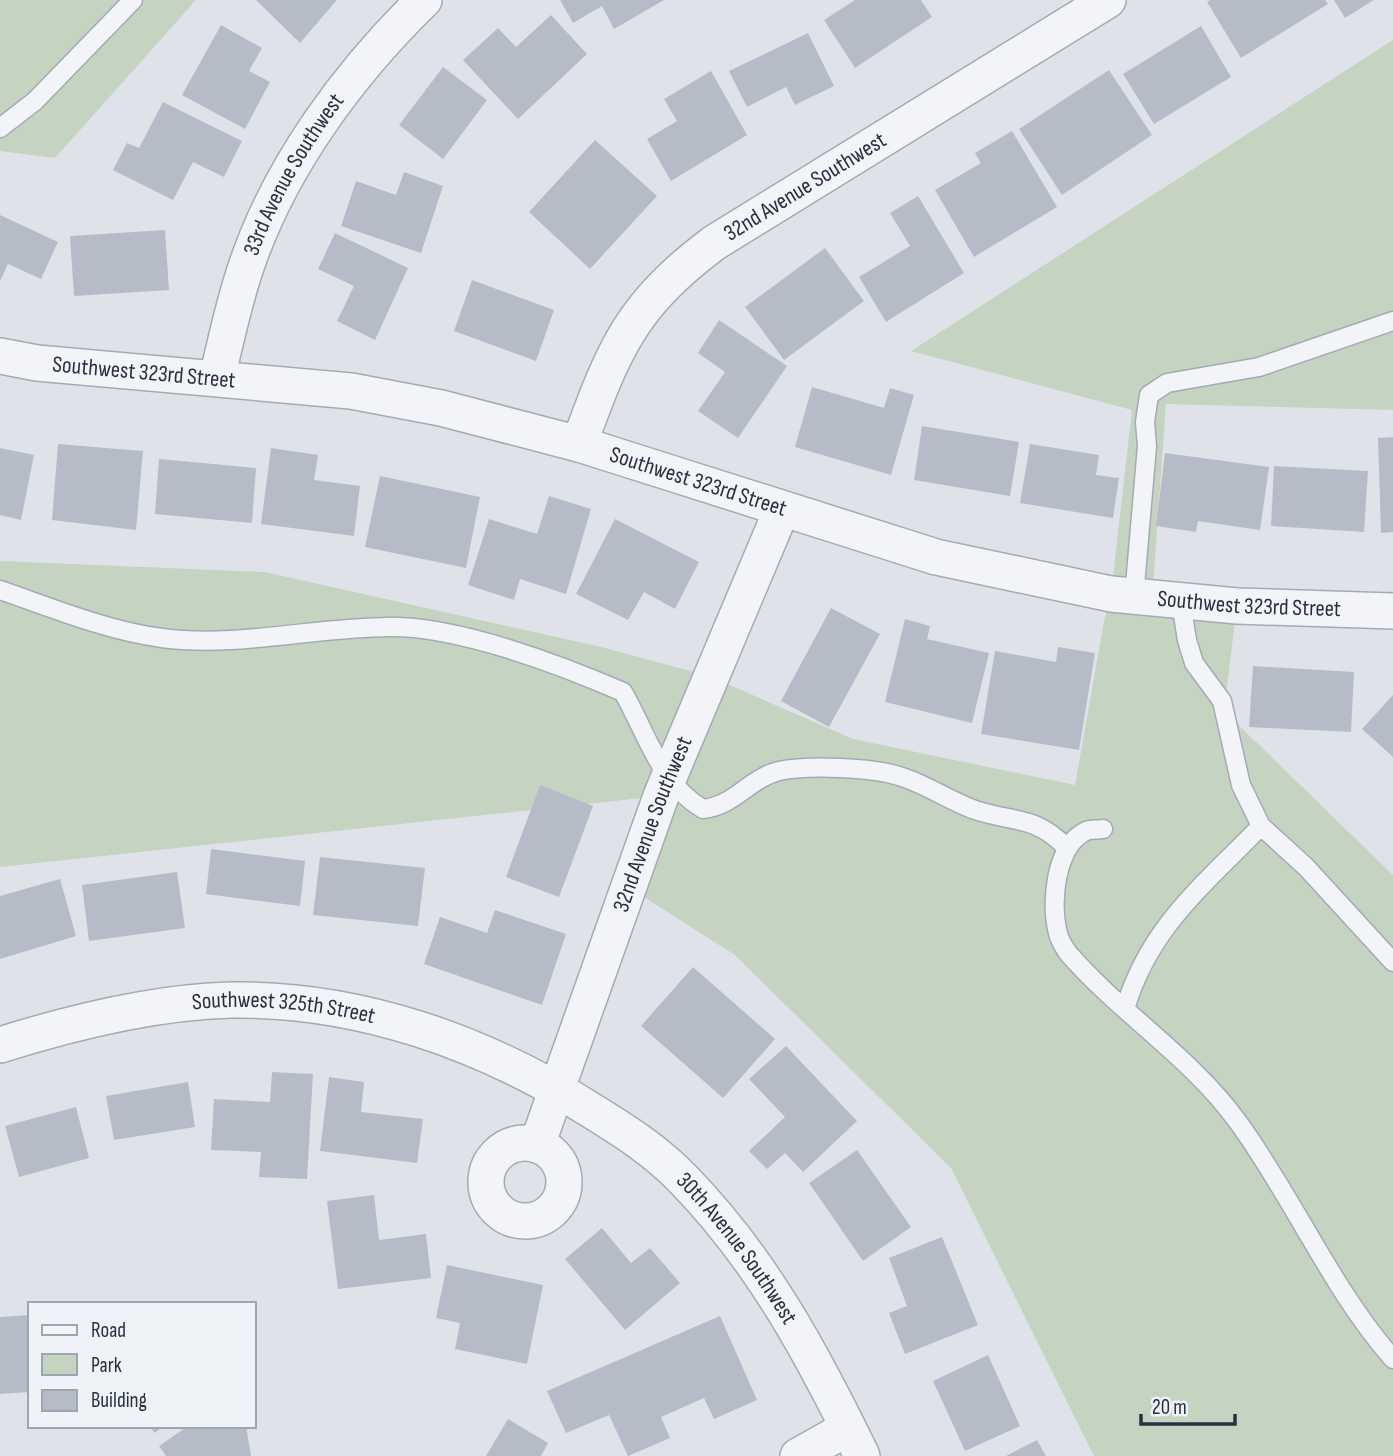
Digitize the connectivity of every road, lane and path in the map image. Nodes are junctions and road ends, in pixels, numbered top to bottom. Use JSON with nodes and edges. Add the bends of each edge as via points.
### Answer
{"nodes":[{"id":1,"x":133,"y":0,"type":"edge"},
{"id":2,"x":424,"y":0,"type":"edge"},
{"id":3,"x":1108,"y":0,"type":"edge"},
{"id":4,"x":0,"y":128,"type":"edge"},
{"id":5,"x":1393,"y":321,"type":"edge"},
{"id":6,"x":0,"y":356,"type":"edge"},
{"id":7,"x":217,"y":378,"type":"junction"},
{"id":8,"x":579,"y":444,"type":"junction"},
{"id":9,"x":782,"y":509,"type":"junction"},
{"id":10,"x":0,"y":590,"type":"edge"},
{"id":11,"x":1134,"y":597,"type":"junction"},
{"id":12,"x":1181,"y":602,"type":"junction"},
{"id":13,"x":1393,"y":611,"type":"edge"},
{"id":14,"x":668,"y":779,"type":"junction"},
{"id":15,"x":1261,"y":826,"type":"junction"},
{"id":16,"x":1103,"y":829,"type":"dead end"},
{"id":17,"x":1067,"y":848,"type":"junction"},
{"id":18,"x":1393,"y":962,"type":"edge"},
{"id":19,"x":1125,"y":1009,"type":"junction"},
{"id":20,"x":0,"y":1045,"type":"edge"},
{"id":21,"x":557,"y":1089,"type":"junction"},
{"id":22,"x":537,"y":1145,"type":"dead end"},
{"id":23,"x":1393,"y":1359,"type":"edge"},
{"id":24,"x":855,"y":1442,"type":"edge"},
{"id":25,"x":798,"y":1456,"type":"edge"}],
"edges":[{"from":1,"to":4,"type":"lane","via":[[35,101]]},
{"from":2,"to":7,"type":"street","name":"33rd Avenue Southwest","via":[[362,67],[286,180],[247,264]]},
{"from":3,"to":8,"type":"street","name":"32nd Avenue Southwest","via":[[687,264],[625,332]]},
{"from":5,"to":11,"type":"lane","via":[[1259,367],[1167,383],[1149,395]]},
{"from":6,"to":7,"type":"street","name":"Southwest 323rd Street"},
{"from":7,"to":8,"type":"street","name":"Southwest 323rd Street","via":[[394,399]]},
{"from":8,"to":9,"type":"street","name":"Southwest 323rd Street"},
{"from":9,"to":11,"type":"street","name":"Southwest 323rd Street","via":[[936,557]]},
{"from":9,"to":14,"type":"street","name":"32nd Avenue Southwest"},
{"from":10,"to":14,"type":"lane","via":[[163,639],[391,626],[436,630],[551,663],[623,692]]},
{"from":11,"to":12,"type":"street","name":"Southwest 323rd Street"},
{"from":12,"to":13,"type":"street","name":"Southwest 323rd Street"},
{"from":12,"to":15,"type":"lane","via":[[1195,663],[1222,701],[1241,785]]},
{"from":14,"to":17,"type":"lane","via":[[683,798],[703,809],[727,804],[765,776],[786,770],[813,767],[899,776],[971,808],[1032,822]]},
{"from":14,"to":21,"type":"street","name":"32nd Avenue Southwest"},
{"from":15,"to":18,"type":"lane","via":[[1306,867]]},
{"from":15,"to":19,"type":"lane","via":[[1162,929],[1134,979]]},
{"from":16,"to":17,"type":"lane","via":[[1086,831]]},
{"from":17,"to":19,"type":"lane","via":[[1056,894],[1058,935],[1080,968]]},
{"from":19,"to":23,"type":"lane","via":[[1198,1074],[1238,1121],[1338,1286]]},
{"from":20,"to":21,"type":"street","name":"Southwest 325th Street","via":[[131,1011],[230,1000],[318,1006],[415,1028],[485,1052]]},
{"from":21,"to":22,"type":"street","name":"32nd Avenue Southwest"},
{"from":21,"to":24,"type":"street","name":"30th Avenue Southwest","via":[[642,1141],[722,1222],[764,1275]]},
{"from":24,"to":25,"type":"street"}]}
